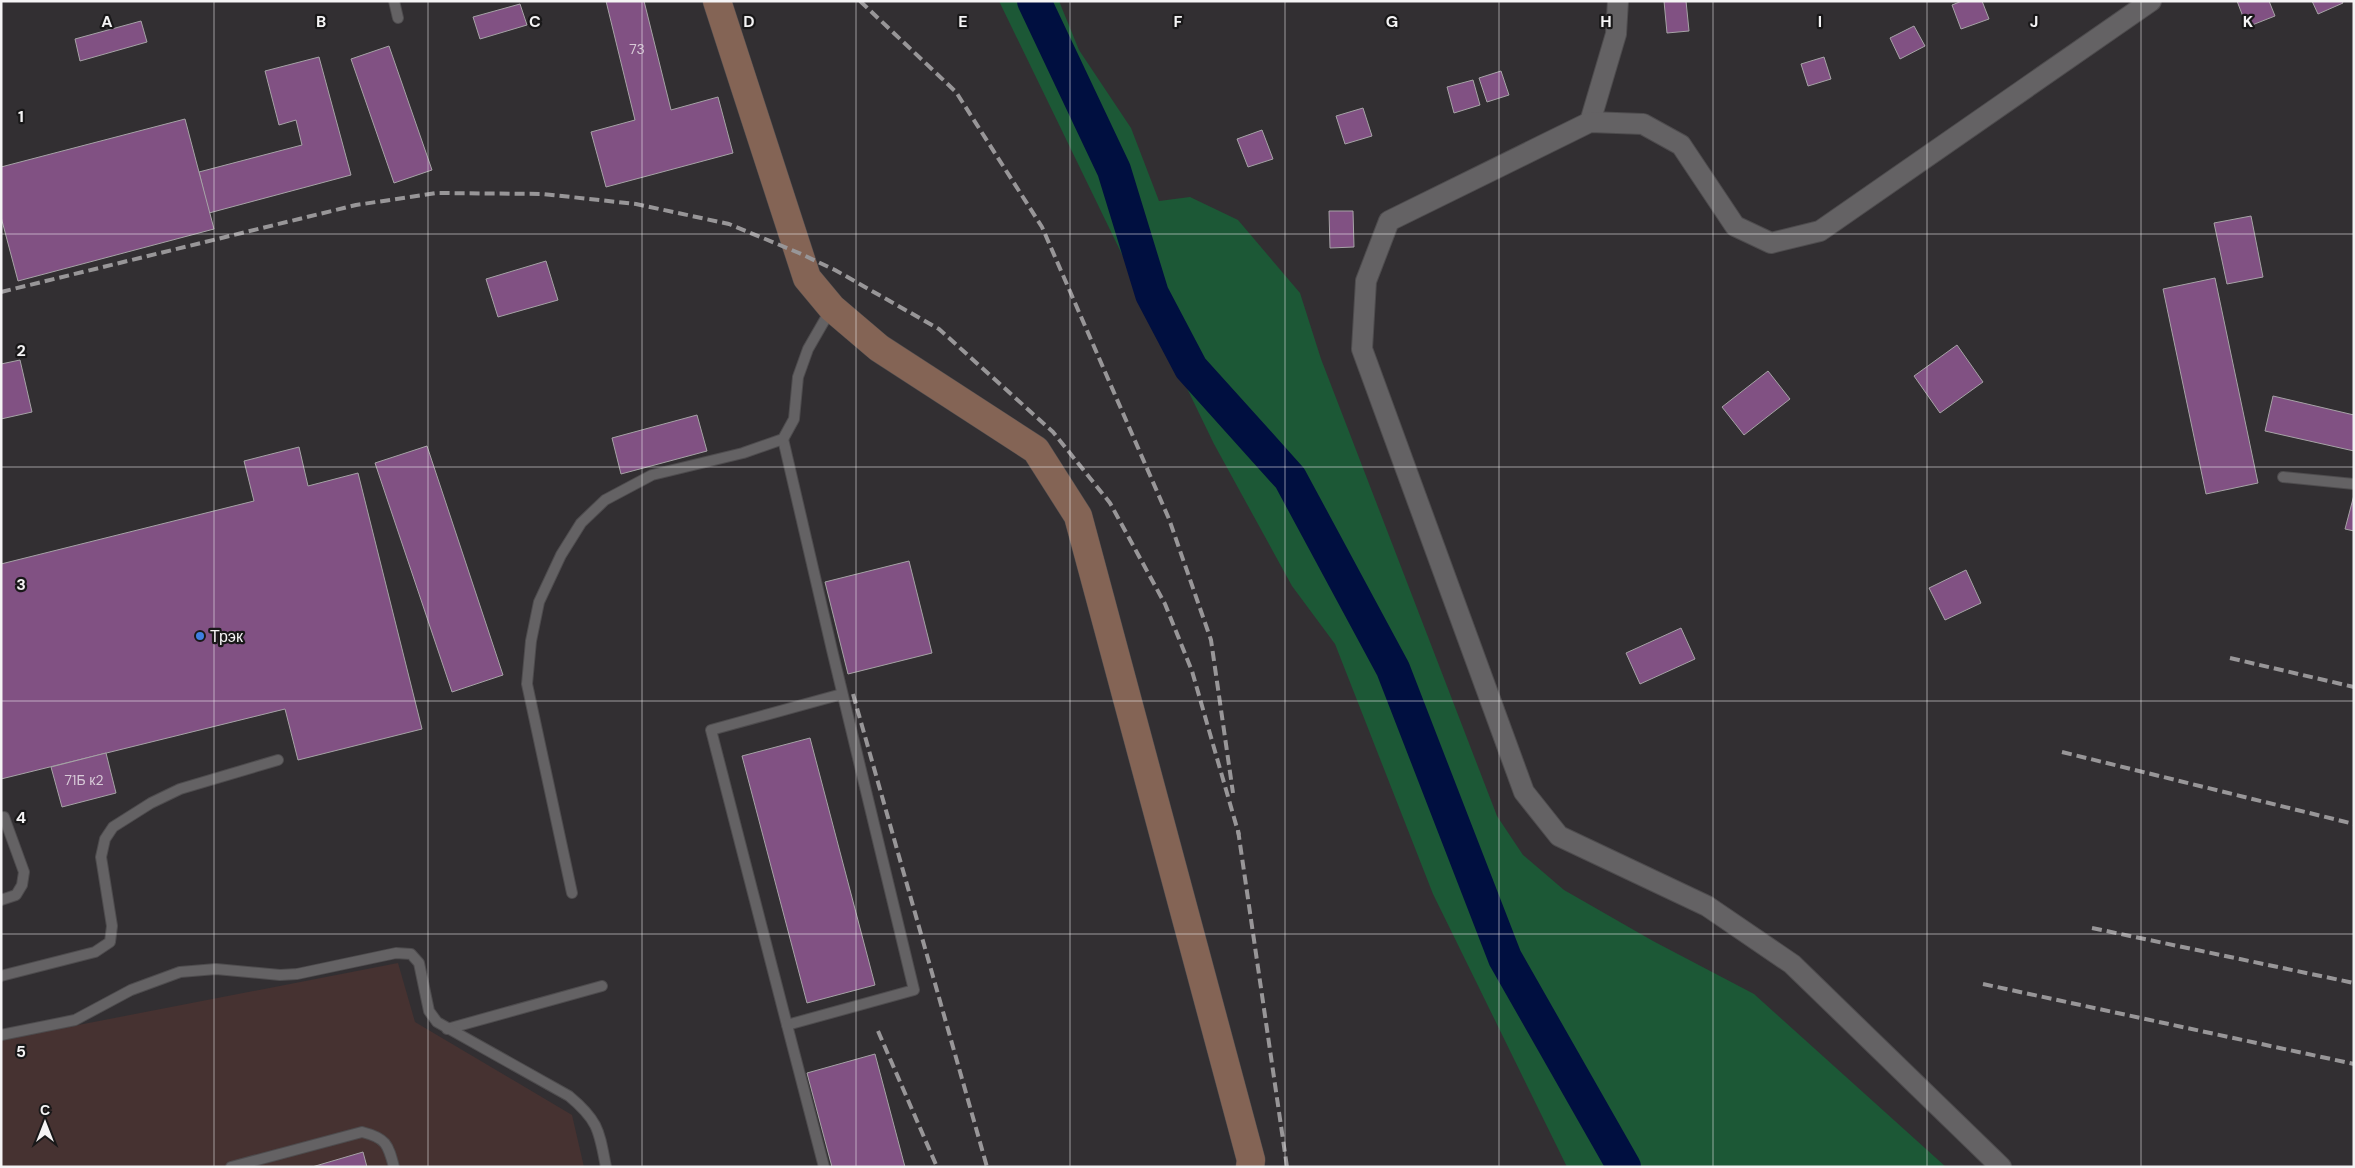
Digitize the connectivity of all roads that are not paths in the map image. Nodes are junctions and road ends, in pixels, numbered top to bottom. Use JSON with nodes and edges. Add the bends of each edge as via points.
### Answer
{"nodes":[{"id":1,"x":394,"y":1,"type":"edge"},
{"id":2,"x":717,"y":1,"type":"edge"},
{"id":3,"x":1618,"y":1,"type":"edge"},
{"id":4,"x":2151,"y":1,"type":"edge"},
{"id":5,"x":398,"y":18,"type":"dead end"},
{"id":6,"x":1590,"y":122,"type":"junction"},
{"id":7,"x":832,"y":308,"type":"junction"},
{"id":8,"x":783,"y":440,"type":"junction"},
{"id":9,"x":2283,"y":477,"type":"dead end"},
{"id":10,"x":2354,"y":484,"type":"edge"},
{"id":11,"x":842,"y":694,"type":"junction"},
{"id":12,"x":278,"y":760,"type":"dead end"},
{"id":13,"x":4,"y":818,"type":"dead end"},
{"id":14,"x":572,"y":893,"type":"dead end"},
{"id":15,"x":1,"y":900,"type":"edge"},
{"id":16,"x":1,"y":976,"type":"edge"},
{"id":17,"x":602,"y":986,"type":"dead end"},
{"id":18,"x":787,"y":1025,"type":"junction"},
{"id":19,"x":447,"y":1028,"type":"junction"},
{"id":20,"x":1,"y":1034,"type":"edge"},
{"id":21,"x":231,"y":1167,"type":"edge"},
{"id":22,"x":394,"y":1167,"type":"edge"},
{"id":23,"x":606,"y":1167,"type":"edge"},
{"id":24,"x":824,"y":1167,"type":"edge"},
{"id":25,"x":1250,"y":1167,"type":"edge"},
{"id":26,"x":2001,"y":1167,"type":"edge"}],
"edges":[{"from":1,"to":5,"type":"lane"},
{"from":2,"to":7,"type":"street","via":[[807,278]]},
{"from":3,"to":6,"type":"street","via":[[1616,34]]},
{"from":4,"to":6,"type":"street","via":[[1820,230],[1772,243],[1734,226],[1681,145],[1643,124]]},
{"from":6,"to":26,"type":"street","via":[[1389,221],[1366,281],[1362,349],[1524,792],[1559,836],[1707,906],[1792,964]]},
{"from":7,"to":8,"type":"lane","via":[[808,348],[798,377],[794,419]]},
{"from":7,"to":25,"type":"street","via":[[879,348],[1036,450],[1078,516],[1251,1160]]},
{"from":8,"to":11,"type":"lane"},
{"from":8,"to":14,"type":"lane","via":[[652,475],[604,500],[581,523],[560,555],[539,602],[527,684]]},
{"from":9,"to":10,"type":"lane"},
{"from":11,"to":18,"type":"lane","via":[[914,990]]},
{"from":11,"to":18,"type":"lane","via":[[710,730]]},
{"from":12,"to":16,"type":"lane","via":[[180,790],[151,803],[113,827],[105,839],[101,857],[112,926],[110,942],[95,952]]},
{"from":13,"to":15,"type":"lane","via":[[24,872],[16,895]]},
{"from":17,"to":19,"type":"lane"},
{"from":18,"to":24,"type":"lane"},
{"from":19,"to":20,"type":"lane","via":[[437,1022],[429,1011],[419,963],[411,954],[396,953],[297,974],[216,969],[180,972],[131,990],[76,1020]]},
{"from":19,"to":23,"type":"lane","via":[[569,1096],[588,1112],[599,1133]]},
{"from":21,"to":22,"type":"lane","via":[[362,1132],[377,1136],[388,1146]]}]}
